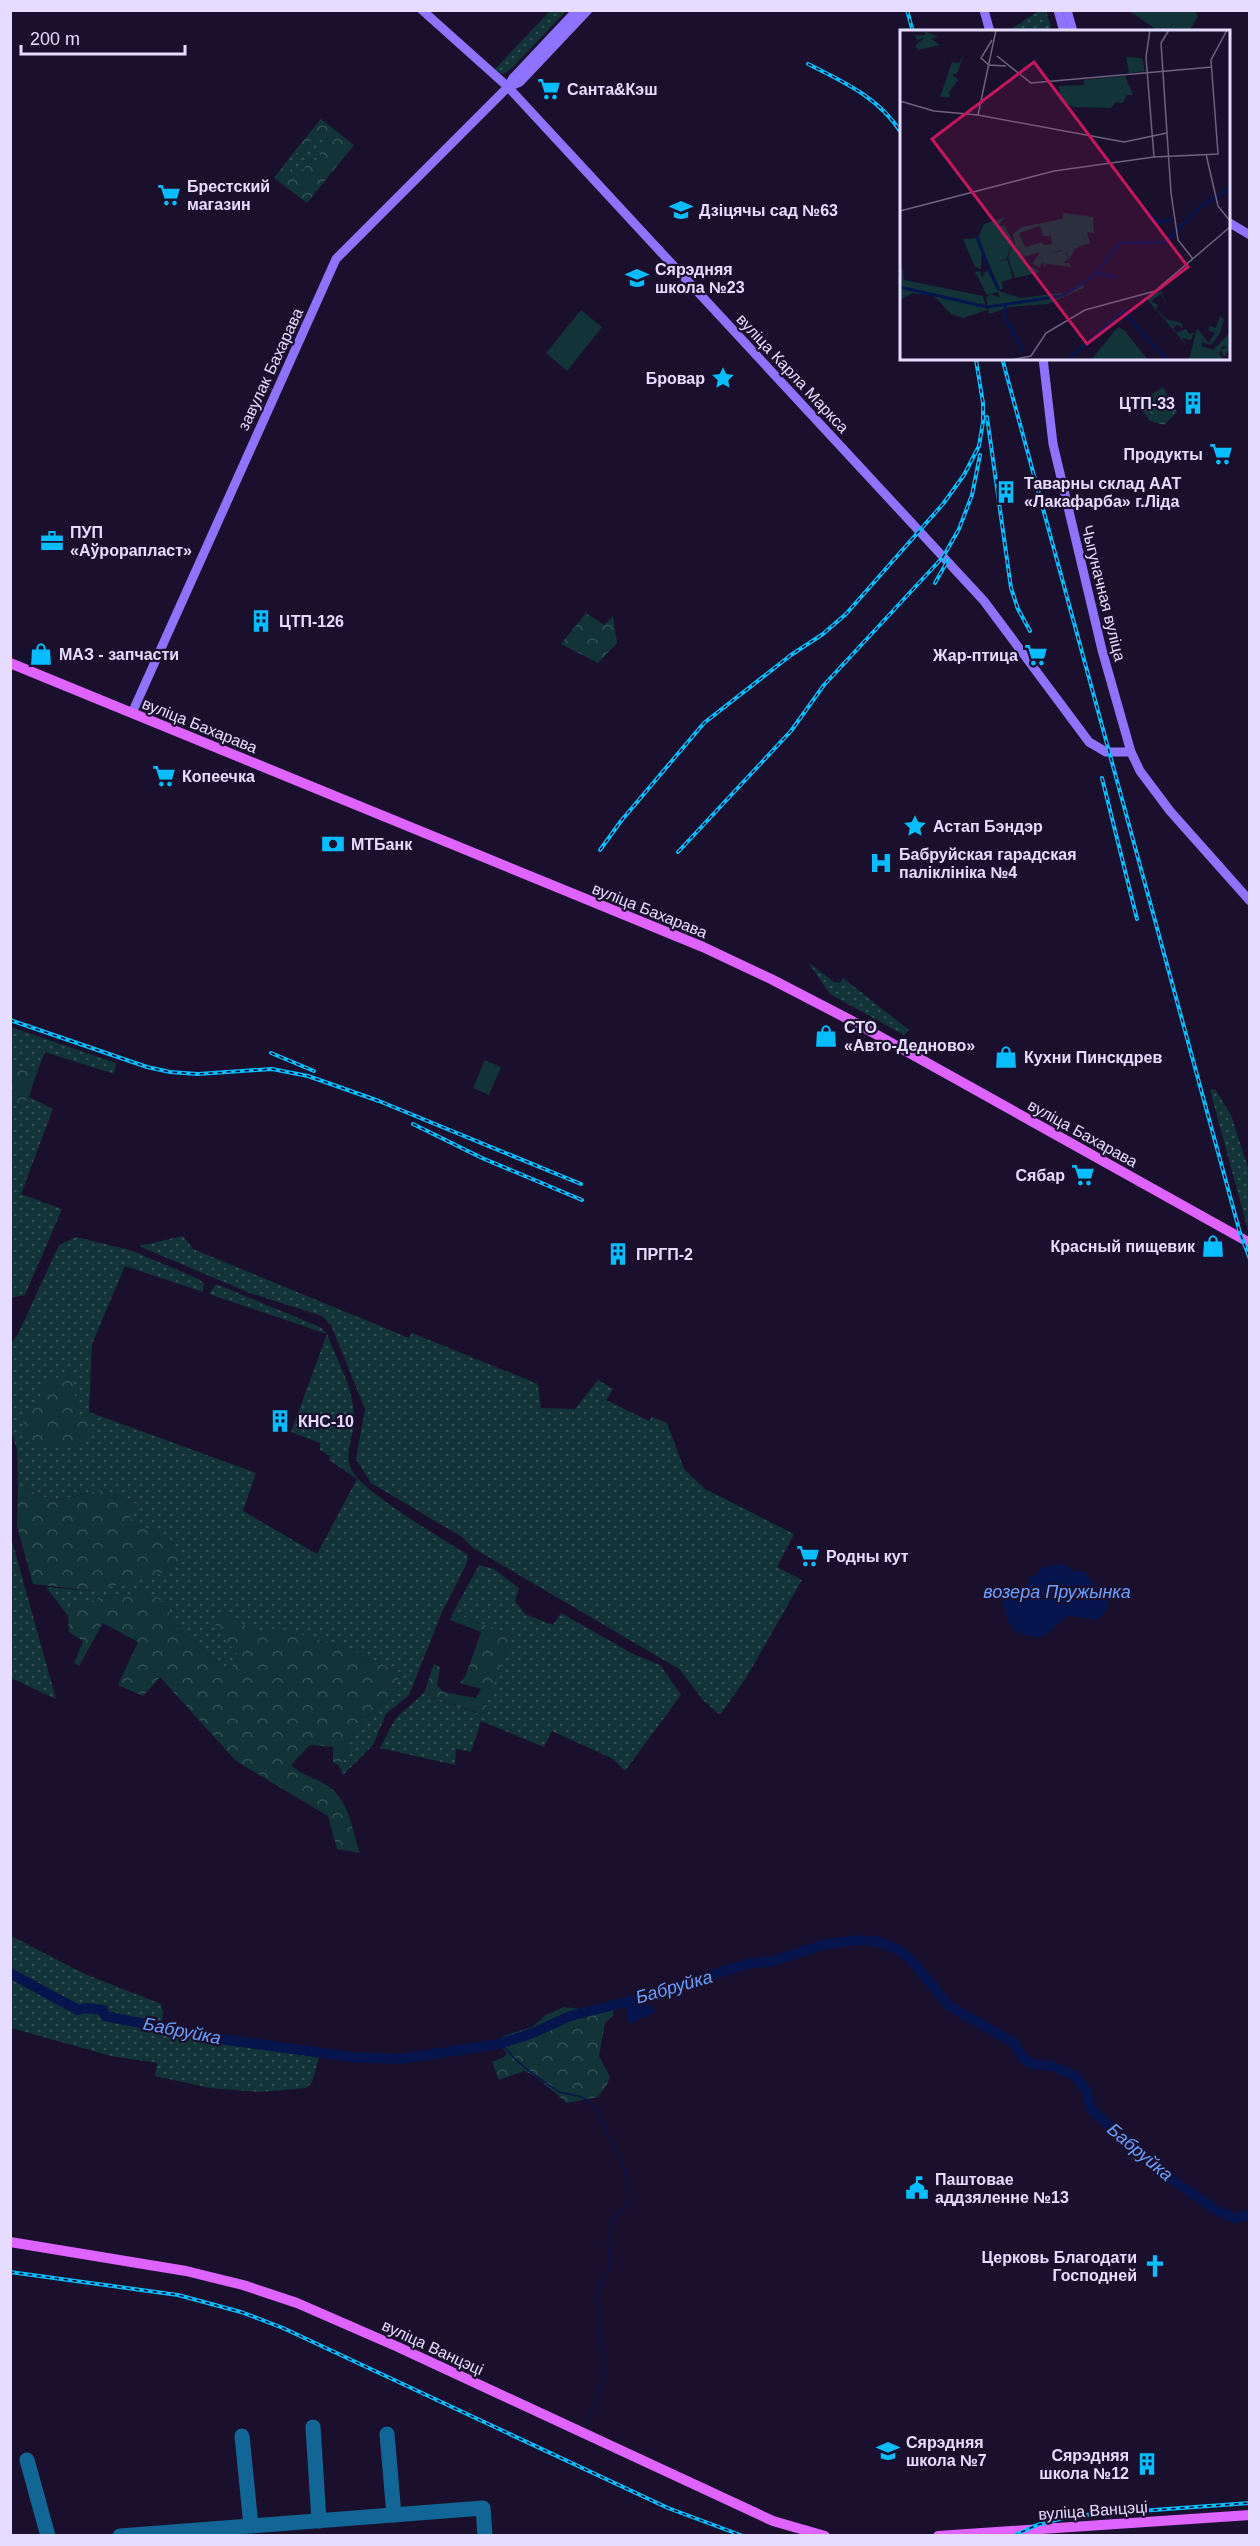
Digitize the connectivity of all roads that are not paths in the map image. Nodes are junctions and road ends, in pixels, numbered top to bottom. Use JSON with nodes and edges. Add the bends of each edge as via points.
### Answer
{"nodes":[{"id":1,"x":422,"y":10,"type":"edge"},
{"id":2,"x":577,"y":10,"type":"edge"},
{"id":3,"x":588,"y":10,"type":"edge"},
{"id":4,"x":984,"y":10,"type":"edge"},
{"id":5,"x":1059,"y":10,"type":"edge"},
{"id":6,"x":1067,"y":10,"type":"edge"},
{"id":7,"x":989,"y":30,"type":"edge"},
{"id":8,"x":1064,"y":30,"type":"edge"},
{"id":9,"x":1072,"y":30,"type":"edge"},
{"id":10,"x":508,"y":87,"type":"junction"},
{"id":11,"x":1230,"y":223,"type":"edge"},
{"id":12,"x":1250,"y":235,"type":"edge"},
{"id":13,"x":1043,"y":360,"type":"edge"},
{"id":14,"x":10,"y":663,"type":"edge"},
{"id":15,"x":132,"y":713,"type":"junction"},
{"id":16,"x":1131,"y":752,"type":"junction"},
{"id":17,"x":1250,"y":901,"type":"edge"},
{"id":18,"x":1250,"y":1243,"type":"edge"},
{"id":19,"x":10,"y":2242,"type":"edge"},
{"id":20,"x":1250,"y":2515,"type":"edge"},
{"id":21,"x":825,"y":2535,"type":"edge"},
{"id":22,"x":938,"y":2535,"type":"edge"}],
"edges":[{"from":1,"to":10,"type":"main road","name":"вуліца Карла Маркса"},
{"from":2,"to":10,"type":"main road"},
{"from":3,"to":10,"type":"main road","via":[[520,82]]},
{"from":4,"to":7,"type":"main road"},
{"from":5,"to":8,"type":"main road"},
{"from":6,"to":9,"type":"main road"},
{"from":10,"to":15,"type":"main road","name":"завулак Бахарава","via":[[336,259]]},
{"from":10,"to":16,"type":"main road","name":"вуліца Карла Маркса","via":[[984,601],[1089,742],[1106,752]]},
{"from":11,"to":12,"type":"main road"},
{"from":13,"to":16,"type":"main road","name":"Чыгуначная вуліца","via":[[1053,444]]},
{"from":14,"to":15,"type":"main road","name":"вуліца Бахарава"},
{"from":15,"to":18,"type":"main road","name":"вуліца Бахарава","via":[[703,947],[771,979]]},
{"from":16,"to":17,"type":"main road","via":[[1170,811]]},
{"from":19,"to":21,"type":"main road","name":"вуліца Ванцэці","via":[[186,2271],[297,2303],[773,2521]]},
{"from":20,"to":22,"type":"main road","name":"вуліца Ванцэці"}]}
